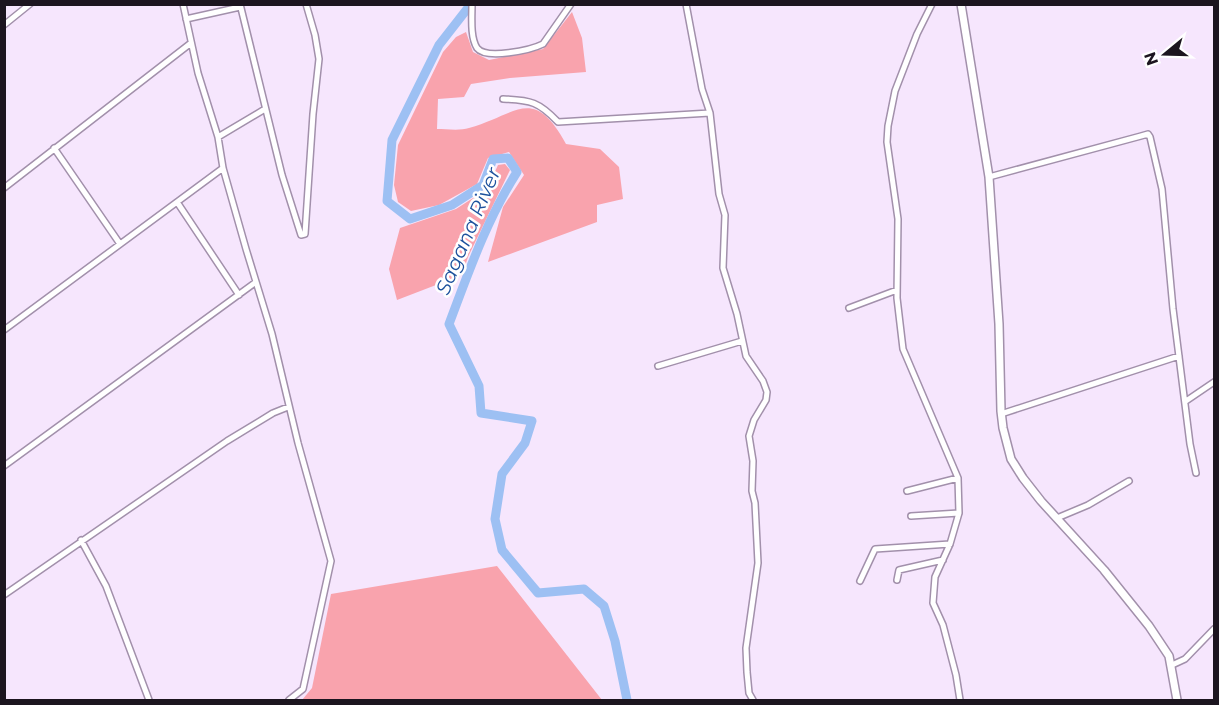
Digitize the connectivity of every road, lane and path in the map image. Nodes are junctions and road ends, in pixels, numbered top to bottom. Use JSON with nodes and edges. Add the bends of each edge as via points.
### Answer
{"nodes":[{"id":1,"x":30,"y":4,"type":"edge"},
{"id":2,"x":183,"y":4,"type":"edge"},
{"id":3,"x":306,"y":4,"type":"edge"},
{"id":4,"x":571,"y":4,"type":"edge"},
{"id":5,"x":687,"y":4,"type":"edge"},
{"id":6,"x":932,"y":4,"type":"edge"},
{"id":7,"x":961,"y":4,"type":"edge"},
{"id":8,"x":240,"y":6,"type":"edge"},
{"id":9,"x":472,"y":8,"type":"edge"},
{"id":10,"x":186,"y":20,"type":"junction"},
{"id":11,"x":4,"y":26,"type":"edge"},
{"id":12,"x":191,"y":43,"type":"junction"},
{"id":13,"x":503,"y":99,"type":"dead end"},
{"id":14,"x":265,"y":109,"type":"junction"},
{"id":15,"x":710,"y":113,"type":"junction"},
{"id":16,"x":218,"y":138,"type":"junction"},
{"id":17,"x":54,"y":148,"type":"junction"},
{"id":18,"x":224,"y":168,"type":"junction"},
{"id":19,"x":988,"y":177,"type":"junction"},
{"id":20,"x":4,"y":188,"type":"edge"},
{"id":21,"x":177,"y":202,"type":"junction"},
{"id":22,"x":120,"y":244,"type":"junction"},
{"id":23,"x":255,"y":282,"type":"junction"},
{"id":24,"x":897,"y":290,"type":"junction"},
{"id":25,"x":239,"y":295,"type":"junction"},
{"id":26,"x":849,"y":308,"type":"dead end"},
{"id":27,"x":4,"y":330,"type":"edge"},
{"id":28,"x":742,"y":341,"type":"junction"},
{"id":29,"x":1179,"y":356,"type":"junction"},
{"id":30,"x":658,"y":366,"type":"dead end"},
{"id":31,"x":1215,"y":382,"type":"edge"},
{"id":32,"x":1186,"y":401,"type":"junction"},
{"id":33,"x":288,"y":407,"type":"junction"},
{"id":34,"x":1001,"y":414,"type":"junction"},
{"id":35,"x":4,"y":466,"type":"edge"},
{"id":36,"x":1196,"y":473,"type":"dead end"},
{"id":37,"x":958,"y":478,"type":"junction"},
{"id":38,"x":1129,"y":481,"type":"dead end"},
{"id":39,"x":907,"y":490,"type":"dead end"},
{"id":40,"x":959,"y":513,"type":"junction"},
{"id":41,"x":911,"y":516,"type":"dead end"},
{"id":42,"x":1057,"y":518,"type":"junction"},
{"id":43,"x":81,"y":540,"type":"junction"},
{"id":44,"x":950,"y":544,"type":"junction"},
{"id":45,"x":943,"y":560,"type":"junction"},
{"id":46,"x":897,"y":580,"type":"dead end"},
{"id":47,"x":861,"y":581,"type":"dead end"},
{"id":48,"x":4,"y":595,"type":"edge"},
{"id":49,"x":1215,"y":629,"type":"edge"},
{"id":50,"x":1172,"y":665,"type":"junction"},
{"id":51,"x":149,"y":700,"type":"edge"},
{"id":52,"x":290,"y":700,"type":"edge"},
{"id":53,"x":753,"y":700,"type":"edge"},
{"id":54,"x":960,"y":700,"type":"edge"},
{"id":55,"x":1177,"y":700,"type":"edge"}],
"edges":[{"from":1,"to":11,"type":"street"},
{"from":2,"to":10,"type":"street"},
{"from":3,"to":14,"type":"street","via":[[319,59],[305,234],[301,236]]},
{"from":4,"to":9,"type":"street","via":[[543,44],[500,53],[478,49]]},
{"from":5,"to":15,"type":"street"},
{"from":6,"to":24,"type":"street","via":[[895,91],[888,126],[898,219]]},
{"from":7,"to":19,"type":"street"},
{"from":8,"to":10,"type":"street"},
{"from":8,"to":14,"type":"street"},
{"from":10,"to":12,"type":"street"},
{"from":12,"to":16,"type":"street"},
{"from":12,"to":17,"type":"street"},
{"from":13,"to":15,"type":"street","via":[[539,104],[558,122]]},
{"from":14,"to":16,"type":"street"},
{"from":15,"to":28,"type":"street","via":[[724,215],[723,268]]},
{"from":16,"to":18,"type":"street"},
{"from":17,"to":20,"type":"street"},
{"from":17,"to":22,"type":"street"},
{"from":18,"to":21,"type":"street"},
{"from":18,"to":23,"type":"street"},
{"from":19,"to":29,"type":"street","via":[[1148,134],[1162,189]]},
{"from":19,"to":34,"type":"street"},
{"from":21,"to":22,"type":"street"},
{"from":21,"to":25,"type":"street"},
{"from":22,"to":27,"type":"street"},
{"from":23,"to":25,"type":"street"},
{"from":23,"to":33,"type":"street","via":[[272,334]]},
{"from":24,"to":26,"type":"street"},
{"from":24,"to":37,"type":"street","via":[[903,349]]},
{"from":25,"to":35,"type":"street"},
{"from":28,"to":30,"type":"street"},
{"from":28,"to":53,"type":"street","via":[[746,356],[767,392],[749,436],[758,563],[747,648],[749,693]]},
{"from":29,"to":32,"type":"street"},
{"from":29,"to":34,"type":"street"},
{"from":31,"to":32,"type":"street"},
{"from":32,"to":36,"type":"street"},
{"from":33,"to":43,"type":"street","via":[[227,441]]},
{"from":33,"to":52,"type":"street","via":[[331,561],[303,689]]},
{"from":34,"to":42,"type":"street","via":[[1011,459]]},
{"from":37,"to":39,"type":"street"},
{"from":37,"to":40,"type":"street"},
{"from":38,"to":42,"type":"street"},
{"from":40,"to":41,"type":"street"},
{"from":40,"to":44,"type":"street"},
{"from":42,"to":50,"type":"street","via":[[1149,626]]},
{"from":43,"to":48,"type":"street"},
{"from":43,"to":51,"type":"street","via":[[106,586]]},
{"from":44,"to":45,"type":"street"},
{"from":44,"to":47,"type":"street","via":[[875,549]]},
{"from":45,"to":46,"type":"street","via":[[899,570]]},
{"from":45,"to":54,"type":"street","via":[[935,577],[933,603],[943,625]]},
{"from":49,"to":50,"type":"street","via":[[1185,659]]},
{"from":50,"to":55,"type":"street"}]}
